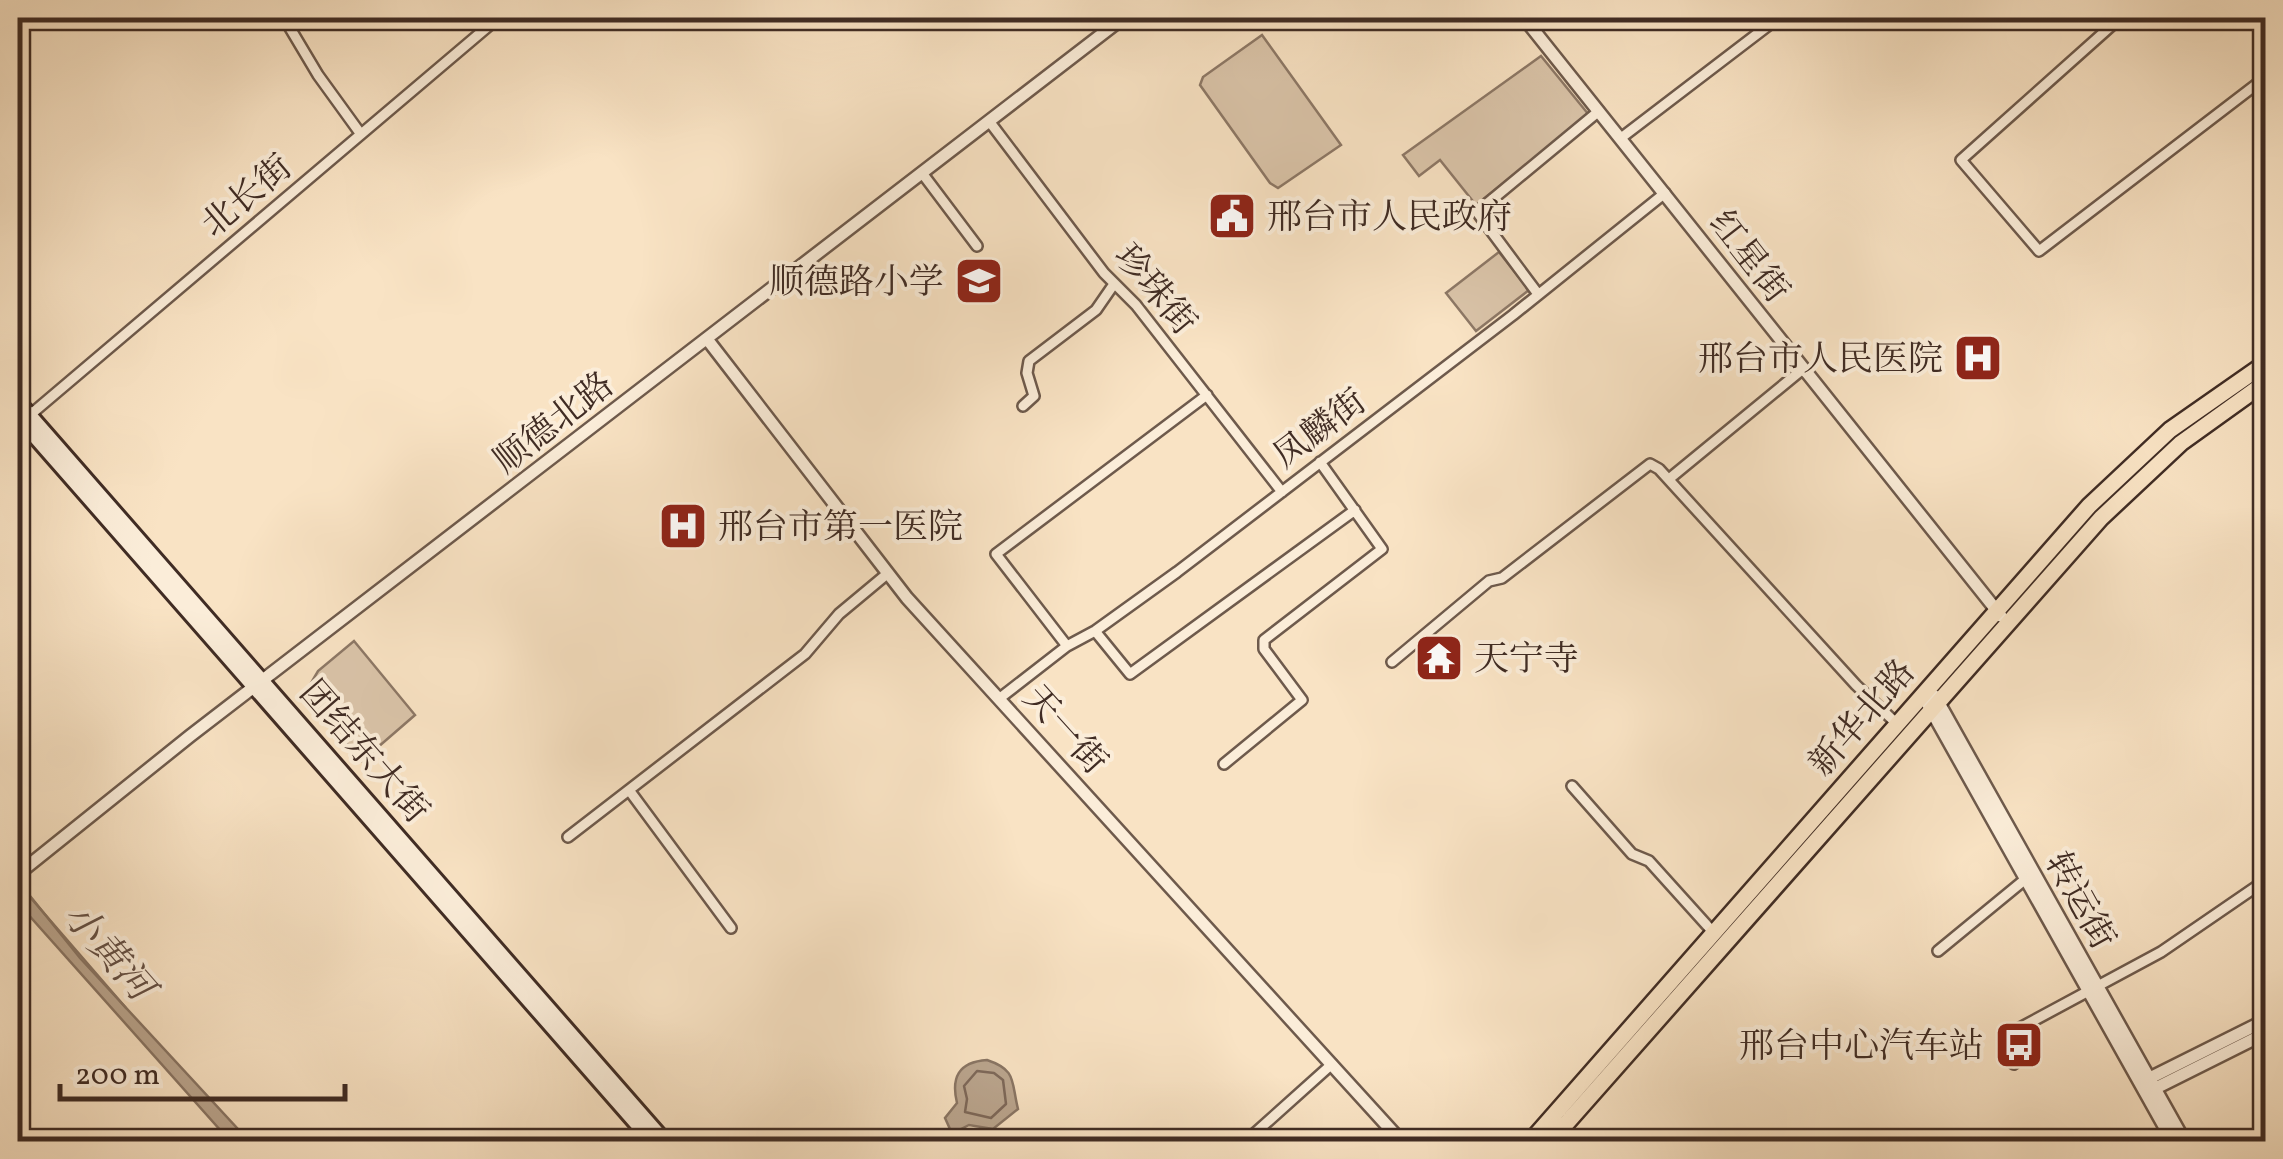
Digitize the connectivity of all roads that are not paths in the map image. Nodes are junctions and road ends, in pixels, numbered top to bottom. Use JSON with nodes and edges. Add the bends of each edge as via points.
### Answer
{"nodes":[{"id":1,"x":284,"y":18,"type":"edge"},
{"id":2,"x":498,"y":18,"type":"edge"},
{"id":3,"x":1123,"y":18,"type":"edge"},
{"id":4,"x":1524,"y":18,"type":"edge"},
{"id":5,"x":1778,"y":18,"type":"edge"},
{"id":6,"x":2120,"y":18,"type":"edge"},
{"id":7,"x":2266,"y":77,"type":"edge"},
{"id":8,"x":1600,"y":111,"type":"junction"},
{"id":9,"x":989,"y":121,"type":"junction"},
{"id":10,"x":360,"y":133,"type":"junction"},
{"id":11,"x":1621,"y":138,"type":"junction"},
{"id":12,"x":922,"y":173,"type":"junction"},
{"id":13,"x":1665,"y":194,"type":"junction"},
{"id":14,"x":977,"y":246,"type":"dead end"},
{"id":15,"x":1114,"y":284,"type":"junction"},
{"id":16,"x":1538,"y":294,"type":"junction"},
{"id":17,"x":707,"y":339,"type":"junction"},
{"id":18,"x":2266,"y":363,"type":"edge"},
{"id":19,"x":1804,"y":368,"type":"junction"},
{"id":20,"x":2266,"y":382,"type":"edge"},
{"id":21,"x":1207,"y":395,"type":"junction"},
{"id":22,"x":18,"y":401,"type":"edge"},
{"id":23,"x":1023,"y":406,"type":"dead end"},
{"id":24,"x":24,"y":416,"type":"edge"},
{"id":25,"x":1320,"y":462,"type":"junction"},
{"id":26,"x":1669,"y":479,"type":"junction"},
{"id":27,"x":1282,"y":492,"type":"junction"},
{"id":28,"x":1355,"y":510,"type":"junction"},
{"id":29,"x":888,"y":574,"type":"junction"},
{"id":30,"x":2002,"y":617,"type":"junction"},
{"id":31,"x":1096,"y":630,"type":"junction"},
{"id":32,"x":1067,"y":646,"type":"junction"},
{"id":33,"x":1392,"y":662,"type":"dead end"},
{"id":34,"x":258,"y":684,"type":"junction"},
{"id":35,"x":1926,"y":690,"type":"junction"},
{"id":36,"x":1000,"y":698,"type":"junction"},
{"id":37,"x":1934,"y":705,"type":"junction"},
{"id":38,"x":1896,"y":724,"type":"junction"},
{"id":39,"x":1224,"y":764,"type":"dead end"},
{"id":40,"x":1572,"y":786,"type":"dead end"},
{"id":41,"x":628,"y":790,"type":"junction"},
{"id":42,"x":568,"y":837,"type":"dead end"},
{"id":43,"x":19,"y":870,"type":"edge"},
{"id":44,"x":2030,"y":876,"type":"junction"},
{"id":45,"x":2266,"y":880,"type":"edge"},
{"id":46,"x":731,"y":928,"type":"dead end"},
{"id":47,"x":1713,"y":932,"type":"junction"},
{"id":48,"x":1938,"y":952,"type":"dead end"},
{"id":49,"x":2094,"y":990,"type":"junction"},
{"id":50,"x":2266,"y":1020,"type":"edge"},
{"id":51,"x":2266,"y":1033,"type":"edge"},
{"id":52,"x":1332,"y":1064,"type":"junction"},
{"id":53,"x":2014,"y":1064,"type":"dead end"},
{"id":54,"x":2148,"y":1086,"type":"junction"},
{"id":55,"x":652,"y":1142,"type":"edge"},
{"id":56,"x":666,"y":1142,"type":"edge"},
{"id":57,"x":1245,"y":1142,"type":"edge"},
{"id":58,"x":1402,"y":1142,"type":"edge"},
{"id":59,"x":1530,"y":1142,"type":"edge"},
{"id":60,"x":1550,"y":1142,"type":"edge"},
{"id":61,"x":2173,"y":1142,"type":"edge"},
{"id":62,"x":2186,"y":1142,"type":"edge"}],
"edges":[{"from":1,"to":10,"type":"street"},
{"from":2,"to":10,"type":"street","name":"北长街"},
{"from":3,"to":9,"type":"street","name":"顺德北路"},
{"from":4,"to":8,"type":"street","name":"红星街"},
{"from":5,"to":11,"type":"street"},
{"from":6,"to":7,"type":"street","via":[[1960,160],[2039,251]]},
{"from":8,"to":11,"type":"street","name":"红星街"},
{"from":8,"to":16,"type":"street","via":[[1477,212]]},
{"from":9,"to":12,"type":"street","name":"顺德北路"},
{"from":9,"to":15,"type":"street","name":"珍珠街"},
{"from":10,"to":24,"type":"street","name":"北长街"},
{"from":11,"to":13,"type":"street","name":"红星街"},
{"from":12,"to":14,"type":"street"},
{"from":12,"to":17,"type":"street","name":"顺德北路"},
{"from":13,"to":16,"type":"street","name":"凤麟街"},
{"from":13,"to":19,"type":"street","name":"红星街"},
{"from":15,"to":21,"type":"street","name":"珍珠街"},
{"from":15,"to":23,"type":"street","via":[[1096,310],[1028,361],[1034,396]]},
{"from":16,"to":25,"type":"street","name":"凤麟街"},
{"from":17,"to":29,"type":"street","name":"天一街"},
{"from":17,"to":34,"type":"street","name":"顺德北路"},
{"from":18,"to":30,"type":"main road","name":"新华北路","via":[[2156,442],[2089,506]]},
{"from":19,"to":26,"type":"street"},
{"from":19,"to":30,"type":"street","name":"红星街"},
{"from":20,"to":30,"type":"main road","name":"新华北路","via":[[2151,469]]},
{"from":21,"to":27,"type":"street","name":"珍珠街"},
{"from":21,"to":32,"type":"street","via":[[996,554]]},
{"from":22,"to":24,"type":"main road","name":"团结东大街"},
{"from":24,"to":34,"type":"main road","name":"团结东大街"},
{"from":25,"to":27,"type":"street","name":"凤麟街"},
{"from":25,"to":28,"type":"street"},
{"from":26,"to":33,"type":"street","via":[[1647,465]]},
{"from":26,"to":38,"type":"street"},
{"from":27,"to":31,"type":"street","name":"凤麟街"},
{"from":28,"to":31,"type":"street","via":[[1130,674]]},
{"from":28,"to":39,"type":"street","via":[[1381,552],[1264,640],[1302,700]]},
{"from":29,"to":36,"type":"street","name":"天一街"},
{"from":29,"to":41,"type":"street","via":[[845,608],[805,654]]},
{"from":30,"to":35,"type":"main road","name":"新华北路"},
{"from":30,"to":37,"type":"main road","name":"新华北路"},
{"from":31,"to":32,"type":"street","name":"凤麟街"},
{"from":32,"to":36,"type":"street","name":"凤麟街"},
{"from":34,"to":43,"type":"street","name":"顺德北路"},
{"from":34,"to":55,"type":"main road","name":"团结东大街"},
{"from":34,"to":56,"type":"main road","name":"团结东大街"},
{"from":35,"to":37,"type":"street","name":"转运街"},
{"from":35,"to":38,"type":"main road","name":"新华北路"},
{"from":36,"to":52,"type":"street","name":"天一街"},
{"from":37,"to":44,"type":"street","name":"转运街"},
{"from":37,"to":60,"type":"main road","name":"新华北路"},
{"from":38,"to":47,"type":"main road","name":"新华北路"},
{"from":40,"to":47,"type":"street"},
{"from":41,"to":42,"type":"street"},
{"from":41,"to":46,"type":"street"},
{"from":44,"to":48,"type":"street"},
{"from":44,"to":49,"type":"street","name":"转运街"},
{"from":45,"to":49,"type":"street"},
{"from":47,"to":59,"type":"main road","name":"新华北路"},
{"from":49,"to":53,"type":"street","via":[[2005,1036]]},
{"from":49,"to":54,"type":"street","name":"转运街"},
{"from":50,"to":54,"type":"street"},
{"from":51,"to":54,"type":"street"},
{"from":52,"to":57,"type":"street"},
{"from":52,"to":58,"type":"street","name":"天一街"},
{"from":54,"to":61,"type":"street","name":"转运街"},
{"from":54,"to":62,"type":"street","name":"转运街"}]}
